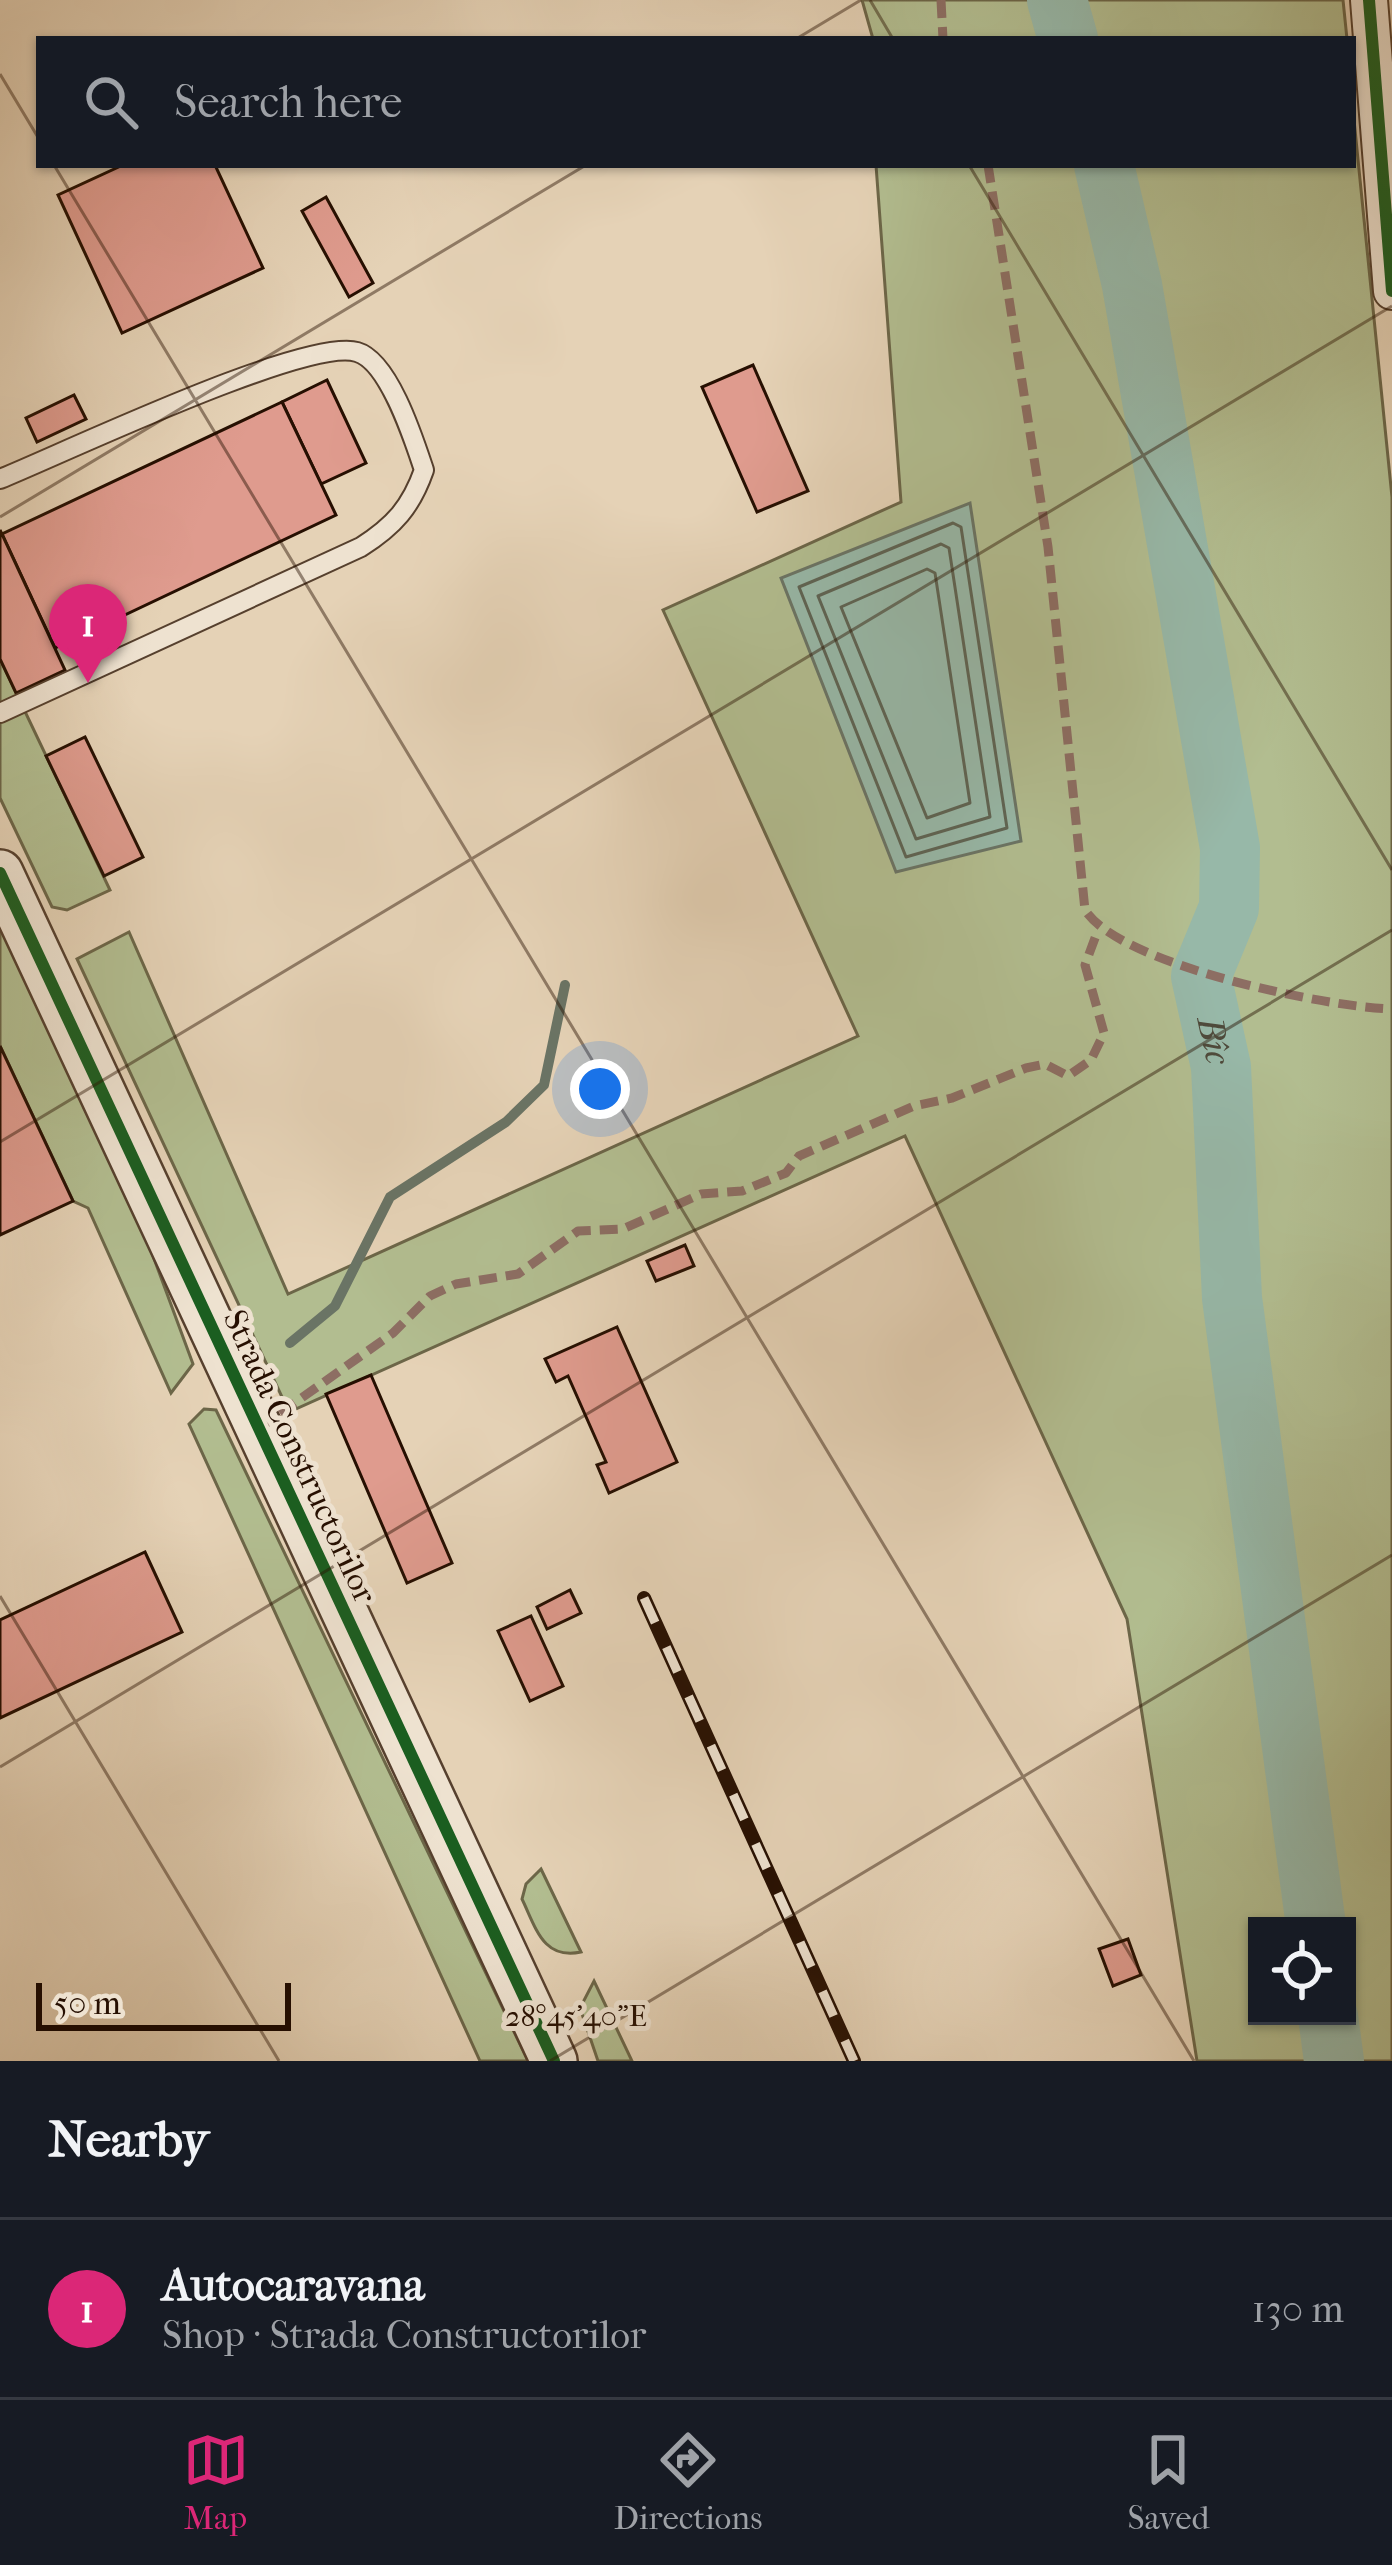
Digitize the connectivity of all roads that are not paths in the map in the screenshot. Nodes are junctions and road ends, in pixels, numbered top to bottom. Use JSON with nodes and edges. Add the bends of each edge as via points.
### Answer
{"nodes":[{"id":1,"x":1370,"y":0,"type":"edge"},
{"id":2,"x":1392,"y":291,"type":"edge"},
{"id":3,"x":0,"y":479,"type":"edge"},
{"id":4,"x":0,"y":713,"type":"edge"},
{"id":5,"x":0,"y":873,"type":"edge"},
{"id":6,"x":554,"y":2061,"type":"edge"}],
"edges":[{"from":1,"to":2,"type":"street"},
{"from":3,"to":4,"type":"lane","via":[[331,350],[359,352],[379,365],[424,470],[393,526],[362,548]]},
{"from":5,"to":6,"type":"street","name":"Strada Constructorilor"}]}
